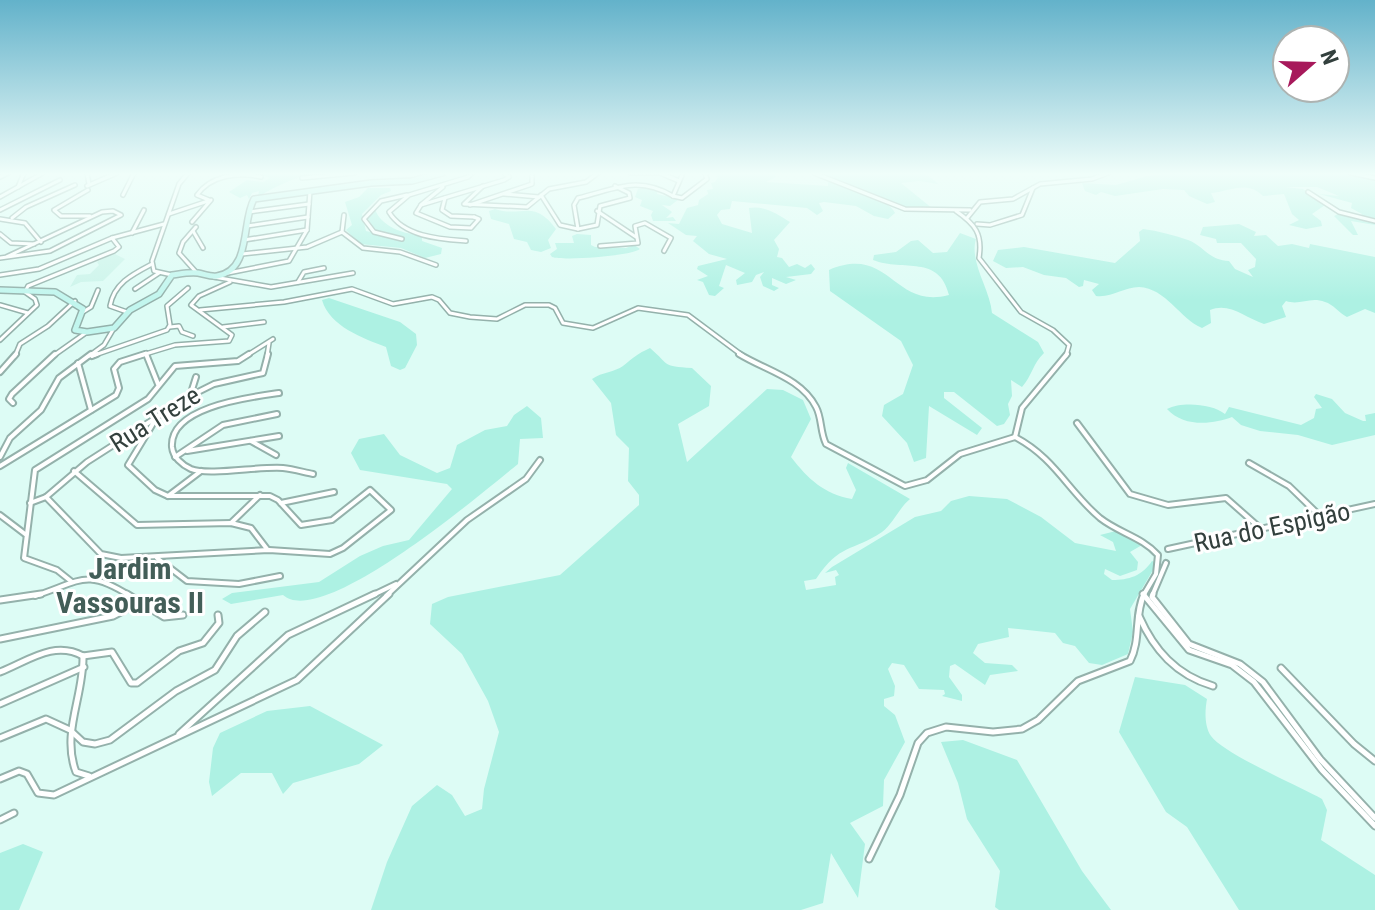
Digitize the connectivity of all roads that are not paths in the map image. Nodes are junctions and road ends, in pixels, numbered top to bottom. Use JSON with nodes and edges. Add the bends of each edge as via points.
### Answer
{"nodes":[{"id":1,"x":15,"y":215,"type":"edge"},
{"id":2,"x":60,"y":215,"type":"edge"},
{"id":3,"x":121,"y":215,"type":"edge"},
{"id":4,"x":141,"y":215,"type":"edge"},
{"id":5,"x":168,"y":215,"type":"edge"},
{"id":6,"x":197,"y":215,"type":"edge"},
{"id":7,"x":249,"y":215,"type":"edge"},
{"id":8,"x":344,"y":215,"type":"dead end"},
{"id":9,"x":366,"y":215,"type":"edge"},
{"id":10,"x":390,"y":215,"type":"edge"},
{"id":11,"x":418,"y":215,"type":"edge"},
{"id":12,"x":450,"y":215,"type":"edge"},
{"id":13,"x":553,"y":215,"type":"edge"},
{"id":14,"x":577,"y":215,"type":"edge"},
{"id":15,"x":596,"y":215,"type":"edge"},
{"id":16,"x":604,"y":215,"type":"edge"},
{"id":17,"x":963,"y":215,"type":"edge"},
{"id":18,"x":1021,"y":215,"type":"edge"},
{"id":19,"x":1353,"y":215,"type":"edge"},
{"id":20,"x":93,"y":216,"type":"joint"},
{"id":21,"x":308,"y":217,"type":"joint"},
{"id":22,"x":474,"y":217,"type":"joint"},
{"id":23,"x":12,"y":218,"type":"junction"},
{"id":24,"x":967,"y":218,"type":"joint"},
{"id":25,"x":0,"y":219,"type":"edge"},
{"id":26,"x":1375,"y":221,"type":"edge"},
{"id":27,"x":192,"y":222,"type":"dead end"},
{"id":28,"x":164,"y":224,"type":"junction"},
{"id":29,"x":974,"y":224,"type":"junction"},
{"id":30,"x":247,"y":226,"type":"junction"},
{"id":31,"x":578,"y":229,"type":"junction"},
{"id":32,"x":307,"y":230,"type":"junction"},
{"id":33,"x":342,"y":232,"type":"junction"},
{"id":34,"x":132,"y":233,"type":"junction"},
{"id":35,"x":0,"y":234,"type":"edge"},
{"id":36,"x":196,"y":237,"type":"junction"},
{"id":37,"x":636,"y":237,"type":"junction"},
{"id":38,"x":112,"y":238,"type":"junction"},
{"id":39,"x":186,"y":238,"type":"junction"},
{"id":40,"x":402,"y":239,"type":"dead end"},
{"id":41,"x":244,"y":240,"type":"junction"},
{"id":42,"x":466,"y":241,"type":"dead end"},
{"id":43,"x":39,"y":243,"type":"junction"},
{"id":44,"x":600,"y":246,"type":"dead end"},
{"id":45,"x":203,"y":248,"type":"dead end"},
{"id":46,"x":297,"y":248,"type":"junction"},
{"id":47,"x":664,"y":251,"type":"dead end"},
{"id":48,"x":242,"y":254,"type":"junction"},
{"id":49,"x":6,"y":257,"type":"junction"},
{"id":50,"x":0,"y":258,"type":"edge"},
{"id":51,"x":152,"y":264,"type":"junction"},
{"id":52,"x":436,"y":265,"type":"dead end"},
{"id":53,"x":189,"y":267,"type":"junction"},
{"id":54,"x":324,"y":268,"type":"dead end"},
{"id":55,"x":159,"y":273,"type":"junction"},
{"id":56,"x":198,"y":273,"type":"junction"},
{"id":57,"x":353,"y":273,"type":"dead end"},
{"id":58,"x":175,"y":274,"type":"junction"},
{"id":59,"x":0,"y":275,"type":"edge"},
{"id":60,"x":226,"y":277,"type":"junction"},
{"id":61,"x":295,"y":283,"type":"junction"},
{"id":62,"x":188,"y":288,"type":"dead end"},
{"id":63,"x":135,"y":289,"type":"dead end"},
{"id":64,"x":0,"y":290,"type":"edge"},
{"id":65,"x":24,"y":290,"type":"junction"},
{"id":66,"x":41,"y":290,"type":"junction"},
{"id":67,"x":98,"y":290,"type":"dead end"},
{"id":68,"x":33,"y":297,"type":"junction"},
{"id":69,"x":75,"y":301,"type":"junction"},
{"id":70,"x":0,"y":305,"type":"edge"},
{"id":71,"x":200,"y":310,"type":"junction"},
{"id":72,"x":83,"y":312,"type":"junction"},
{"id":73,"x":127,"y":312,"type":"junction"},
{"id":74,"x":30,"y":314,"type":"junction"},
{"id":75,"x":264,"y":322,"type":"dead end"},
{"id":76,"x":170,"y":327,"type":"junction"},
{"id":77,"x":223,"y":327,"type":"junction"},
{"id":78,"x":114,"y":328,"type":"junction"},
{"id":79,"x":87,"y":332,"type":"junction"},
{"id":80,"x":193,"y":336,"type":"dead end"},
{"id":81,"x":0,"y":340,"type":"edge"},
{"id":82,"x":104,"y":345,"type":"junction"},
{"id":83,"x":108,"y":350,"type":"junction"},
{"id":84,"x":146,"y":353,"type":"junction"},
{"id":85,"x":85,"y":359,"type":"junction"},
{"id":86,"x":78,"y":363,"type":"junction"},
{"id":87,"x":0,"y":372,"type":"edge"},
{"id":88,"x":168,"y":372,"type":"junction"},
{"id":89,"x":154,"y":374,"type":"junction"},
{"id":90,"x":196,"y":377,"type":"dead end"},
{"id":91,"x":159,"y":386,"type":"junction"},
{"id":92,"x":279,"y":393,"type":"dead end"},
{"id":93,"x":190,"y":396,"type":"junction"},
{"id":94,"x":13,"y":403,"type":"dead end"},
{"id":95,"x":91,"y":410,"type":"junction"},
{"id":96,"x":277,"y":414,"type":"dead end"},
{"id":97,"x":157,"y":417,"type":"junction"},
{"id":98,"x":1077,"y":423,"type":"dead end"},
{"id":99,"x":279,"y":436,"type":"dead end"},
{"id":100,"x":1015,"y":437,"type":"junction"},
{"id":101,"x":251,"y":441,"type":"junction"},
{"id":102,"x":3,"y":445,"type":"edge"},
{"id":103,"x":183,"y":452,"type":"junction"},
{"id":104,"x":276,"y":455,"type":"dead end"},
{"id":105,"x":0,"y":457,"type":"edge"},
{"id":106,"x":175,"y":457,"type":"junction"},
{"id":107,"x":540,"y":460,"type":"dead end"},
{"id":108,"x":1249,"y":463,"type":"dead end"},
{"id":109,"x":0,"y":466,"type":"edge"},
{"id":110,"x":74,"y":471,"type":"junction"},
{"id":111,"x":201,"y":471,"type":"junction"},
{"id":112,"x":313,"y":474,"type":"dead end"},
{"id":113,"x":334,"y":492,"type":"dead end"},
{"id":114,"x":260,"y":495,"type":"junction"},
{"id":115,"x":168,"y":496,"type":"junction"},
{"id":116,"x":46,"y":497,"type":"junction"},
{"id":117,"x":30,"y":503,"type":"junction"},
{"id":118,"x":281,"y":503,"type":"junction"},
{"id":119,"x":1375,"y":504,"type":"edge"},
{"id":120,"x":0,"y":515,"type":"edge"},
{"id":121,"x":1321,"y":517,"type":"junction"},
{"id":122,"x":231,"y":523,"type":"junction"},
{"id":123,"x":1260,"y":528,"type":"junction"},
{"id":124,"x":25,"y":534,"type":"junction"},
{"id":125,"x":259,"y":542,"type":"junction"},
{"id":126,"x":1168,"y":549,"type":"dead end"},
{"id":127,"x":269,"y":550,"type":"junction"},
{"id":128,"x":248,"y":553,"type":"junction"},
{"id":129,"x":157,"y":558,"type":"junction"},
{"id":130,"x":1166,"y":563,"type":"dead end"},
{"id":131,"x":280,"y":576,"type":"dead end"},
{"id":132,"x":402,"y":581,"type":"junction"},
{"id":133,"x":72,"y":582,"type":"junction"},
{"id":134,"x":1143,"y":594,"type":"junction"},
{"id":135,"x":371,"y":597,"type":"junction"},
{"id":136,"x":0,"y":600,"type":"edge"},
{"id":137,"x":138,"y":603,"type":"junction"},
{"id":138,"x":377,"y":606,"type":"junction"},
{"id":139,"x":1138,"y":610,"type":"junction"},
{"id":140,"x":265,"y":612,"type":"dead end"},
{"id":141,"x":183,"y":615,"type":"dead end"},
{"id":142,"x":218,"y":615,"type":"dead end"},
{"id":143,"x":0,"y":639,"type":"edge"},
{"id":144,"x":83,"y":656,"type":"junction"},
{"id":145,"x":84,"y":667,"type":"junction"},
{"id":146,"x":1281,"y":668,"type":"dead end"},
{"id":147,"x":0,"y":672,"type":"edge"},
{"id":148,"x":1213,"y":686,"type":"dead end"},
{"id":149,"x":0,"y":704,"type":"edge"},
{"id":150,"x":70,"y":730,"type":"junction"},
{"id":151,"x":176,"y":737,"type":"junction"},
{"id":152,"x":0,"y":738,"type":"edge"},
{"id":153,"x":1375,"y":761,"type":"edge"},
{"id":154,"x":93,"y":776,"type":"junction"},
{"id":155,"x":0,"y":779,"type":"edge"},
{"id":156,"x":14,"y":813,"type":"dead end"},
{"id":157,"x":1375,"y":818,"type":"edge"},
{"id":158,"x":0,"y":820,"type":"edge"},
{"id":159,"x":1375,"y":826,"type":"edge"},
{"id":160,"x":869,"y":859,"type":"dead end"}],
"edges":[{"from":1,"to":23,"type":"street"},
{"from":2,"to":20,"type":"street"},
{"from":3,"to":49,"type":"street","via":[[40,255]]},
{"from":4,"to":34,"type":"street"},
{"from":5,"to":28,"type":"street"},
{"from":6,"to":27,"type":"street"},
{"from":7,"to":30,"type":"street"},
{"from":8,"to":33,"type":"street"},
{"from":9,"to":40,"type":"street","via":[[366,226],[376,234]]},
{"from":10,"to":42,"type":"street","via":[[405,228],[439,240]]},
{"from":11,"to":22,"type":"street","via":[[462,230],[475,225],[479,219]]},
{"from":12,"to":22,"type":"street"},
{"from":13,"to":31,"type":"street","via":[[560,225]]},
{"from":14,"to":31,"type":"street"},
{"from":15,"to":31,"type":"street","via":[[594,228]]},
{"from":16,"to":37,"type":"street"},
{"from":17,"to":24,"type":"street"},
{"from":18,"to":29,"type":"street"},
{"from":19,"to":26,"type":"street"},
{"from":20,"to":43,"type":"street"},
{"from":21,"to":30,"type":"street"},
{"from":21,"to":32,"type":"street"},
{"from":23,"to":25,"type":"street"},
{"from":23,"to":43,"type":"street","via":[[32,228]]},
{"from":24,"to":29,"type":"street"},
{"from":28,"to":34,"type":"street"},
{"from":28,"to":51,"type":"street"},
{"from":29,"to":100,"type":"street","via":[[983,238],[979,260],[1016,307],[1069,345],[1066,358],[1022,408]]},
{"from":30,"to":41,"type":"street"},
{"from":32,"to":41,"type":"street"},
{"from":32,"to":46,"type":"street"},
{"from":33,"to":46,"type":"street"},
{"from":33,"to":52,"type":"street","via":[[361,249],[399,251]]},
{"from":34,"to":38,"type":"street"},
{"from":35,"to":43,"type":"street","via":[[13,244]]},
{"from":36,"to":39,"type":"street"},
{"from":36,"to":39,"type":"street","via":[[195,229]]},
{"from":36,"to":45,"type":"street"},
{"from":37,"to":44,"type":"street","via":[[636,244]]},
{"from":37,"to":47,"type":"street","via":[[635,226],[647,224],[670,237]]},
{"from":38,"to":59,"type":"street","via":[[49,266]]},
{"from":38,"to":65,"type":"street","via":[[119,247],[114,251]]},
{"from":39,"to":53,"type":"street","via":[[179,253]]},
{"from":41,"to":48,"type":"street"},
{"from":43,"to":49,"type":"street"},
{"from":46,"to":48,"type":"street"},
{"from":46,"to":60,"type":"street","via":[[283,264]]},
{"from":48,"to":60,"type":"street"},
{"from":49,"to":50,"type":"street"},
{"from":51,"to":55,"type":"street"},
{"from":51,"to":73,"type":"street","via":[[113,294],[110,306]]},
{"from":53,"to":56,"type":"street"},
{"from":53,"to":58,"type":"street"},
{"from":54,"to":61,"type":"street","via":[[304,272]]},
{"from":55,"to":58,"type":"street"},
{"from":55,"to":63,"type":"street"},
{"from":56,"to":58,"type":"street"},
{"from":56,"to":60,"type":"street"},
{"from":57,"to":61,"type":"street"},
{"from":58,"to":73,"type":"street","via":[[159,294]]},
{"from":60,"to":61,"type":"street","via":[[264,287]]},
{"from":60,"to":71,"type":"street","via":[[195,298],[191,305]]},
{"from":62,"to":76,"type":"street","via":[[167,306]]},
{"from":64,"to":65,"type":"street"},
{"from":65,"to":66,"type":"street"},
{"from":65,"to":68,"type":"street"},
{"from":66,"to":68,"type":"street"},
{"from":66,"to":69,"type":"street"},
{"from":67,"to":72,"type":"street"},
{"from":68,"to":74,"type":"street","via":[[37,305]]},
{"from":69,"to":72,"type":"street"},
{"from":69,"to":87,"type":"street","via":[[20,344]]},
{"from":70,"to":74,"type":"street"},
{"from":71,"to":77,"type":"street"},
{"from":71,"to":100,"type":"street","via":[[352,289],[393,304],[432,297],[450,313],[470,317],[497,319],[525,305],[549,305],[563,323],[589,328],[638,308],[683,313],[758,365],[797,382],[818,410],[826,444],[905,486],[931,480],[957,456]]},
{"from":72,"to":79,"type":"street","via":[[74,329]]},
{"from":73,"to":78,"type":"street"},
{"from":74,"to":81,"type":"street"},
{"from":75,"to":77,"type":"street"},
{"from":76,"to":80,"type":"street","via":[[179,326]]},
{"from":76,"to":83,"type":"street"},
{"from":77,"to":84,"type":"street","via":[[232,335],[227,342],[175,345]]},
{"from":78,"to":79,"type":"street"},
{"from":78,"to":82,"type":"street"},
{"from":79,"to":94,"type":"street","via":[[21,385],[10,396]]},
{"from":82,"to":83,"type":"street"},
{"from":82,"to":85,"type":"street"},
{"from":83,"to":85,"type":"street"},
{"from":84,"to":89,"type":"street"},
{"from":84,"to":95,"type":"street","via":[[116,365],[119,392]]},
{"from":85,"to":86,"type":"street"},
{"from":86,"to":95,"type":"street"},
{"from":86,"to":102,"type":"street","via":[[59,378],[41,410]]},
{"from":88,"to":89,"type":"street"},
{"from":88,"to":91,"type":"street"},
{"from":88,"to":93,"type":"street","name":"Rua Treze","via":[[180,364],[238,361],[271,340],[263,373],[214,384]]},
{"from":89,"to":91,"type":"street"},
{"from":90,"to":93,"type":"street"},
{"from":91,"to":117,"type":"street","via":[[139,405],[37,468]]},
{"from":92,"to":106,"type":"street","via":[[212,406],[175,432]]},
{"from":93,"to":97,"type":"street","name":"Rua Treze"},
{"from":95,"to":109,"type":"street"},
{"from":96,"to":103,"type":"street","via":[[223,425]]},
{"from":97,"to":110,"type":"street","name":"Rua Treze"},
{"from":97,"to":115,"type":"street","via":[[128,465]]},
{"from":98,"to":123,"type":"street","via":[[1130,494],[1168,505],[1226,498]]},
{"from":99,"to":101,"type":"street"},
{"from":100,"to":134,"type":"street","via":[[1048,455],[1102,520],[1155,551],[1160,564]]},
{"from":101,"to":103,"type":"street"},
{"from":101,"to":104,"type":"street"},
{"from":102,"to":105,"type":"street"},
{"from":103,"to":106,"type":"street"},
{"from":106,"to":111,"type":"street"},
{"from":107,"to":132,"type":"street","via":[[526,479],[479,509]]},
{"from":108,"to":121,"type":"street","via":[[1289,486]]},
{"from":110,"to":116,"type":"street","name":"Rua Treze"},
{"from":110,"to":122,"type":"street","via":[[143,527]]},
{"from":111,"to":112,"type":"street","via":[[282,468]]},
{"from":111,"to":115,"type":"street"},
{"from":113,"to":118,"type":"street"},
{"from":114,"to":115,"type":"street"},
{"from":114,"to":118,"type":"street"},
{"from":114,"to":122,"type":"street"},
{"from":116,"to":117,"type":"street","name":"Rua Treze"},
{"from":116,"to":129,"type":"street","via":[[101,554]]},
{"from":117,"to":124,"type":"street"},
{"from":118,"to":127,"type":"street","via":[[297,523],[321,524],[373,490],[391,511],[330,554]]},
{"from":119,"to":121,"type":"street","name":"Rua do Espigão"},
{"from":120,"to":124,"type":"street"},
{"from":121,"to":123,"type":"street","name":"Rua do Espigão"},
{"from":122,"to":125,"type":"street","via":[[251,528]]},
{"from":123,"to":126,"type":"street","name":"Rua do Espigão"},
{"from":124,"to":133,"type":"street","via":[[26,562],[55,566]]},
{"from":125,"to":127,"type":"street"},
{"from":125,"to":128,"type":"street"},
{"from":127,"to":128,"type":"street"},
{"from":128,"to":129,"type":"street"},
{"from":129,"to":131,"type":"street","via":[[187,581],[239,584]]},
{"from":130,"to":157,"type":"street","via":[[1152,597],[1182,635],[1200,650],[1235,661],[1255,675],[1320,759]]},
{"from":132,"to":135,"type":"street"},
{"from":132,"to":138,"type":"street"},
{"from":133,"to":136,"type":"street","via":[[31,597]]},
{"from":133,"to":137,"type":"street","via":[[105,580]]},
{"from":134,"to":139,"type":"street"},
{"from":134,"to":159,"type":"street","via":[[1189,650],[1232,665],[1254,682],[1322,770]]},
{"from":135,"to":138,"type":"street"},
{"from":135,"to":151,"type":"street","via":[[288,635]]},
{"from":137,"to":141,"type":"street","via":[[164,617]]},
{"from":137,"to":143,"type":"street","via":[[113,616]]},
{"from":138,"to":151,"type":"street","via":[[297,680]]},
{"from":139,"to":148,"type":"street","via":[[1144,628],[1182,675]]},
{"from":139,"to":160,"type":"street","via":[[1139,637],[1130,661],[1071,686],[1033,724],[1006,731],[946,727],[921,737]]},
{"from":140,"to":150,"type":"street","via":[[237,636],[215,670],[176,691],[121,734],[89,744]]},
{"from":142,"to":144,"type":"street","via":[[219,623],[207,639],[179,651],[137,683],[126,679],[112,652]]},
{"from":144,"to":145,"type":"street"},
{"from":144,"to":147,"type":"street","via":[[54,650]]},
{"from":145,"to":149,"type":"street"},
{"from":145,"to":150,"type":"street"},
{"from":146,"to":153,"type":"street"},
{"from":150,"to":152,"type":"street","via":[[46,719]]},
{"from":150,"to":154,"type":"street","via":[[70,761],[82,776]]},
{"from":151,"to":154,"type":"street"},
{"from":154,"to":155,"type":"street","via":[[50,796],[38,793],[27,774],[19,771]]},
{"from":156,"to":158,"type":"street"}]}
